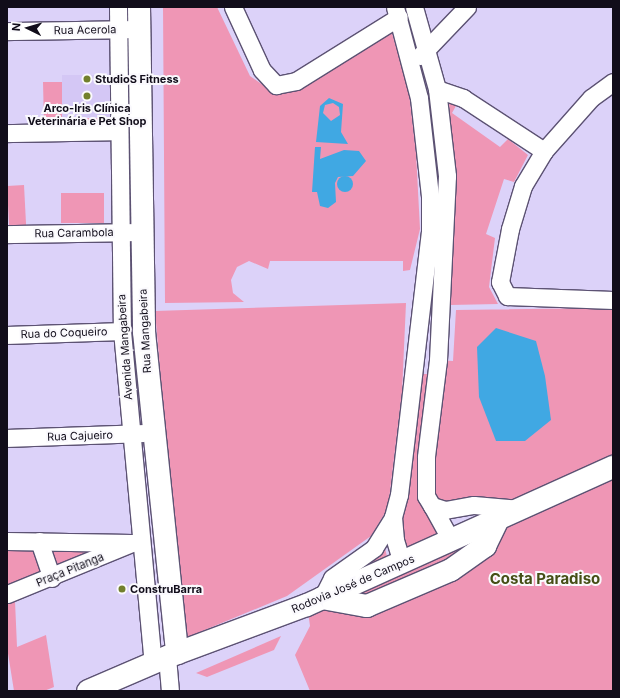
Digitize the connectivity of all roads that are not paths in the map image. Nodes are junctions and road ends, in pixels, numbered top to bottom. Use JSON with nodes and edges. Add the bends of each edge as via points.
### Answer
{"nodes":[{"id":1,"x":118,"y":7,"type":"edge"},
{"id":2,"x":139,"y":7,"type":"edge"},
{"id":3,"x":233,"y":7,"type":"edge"},
{"id":4,"x":414,"y":7,"type":"edge"},
{"id":5,"x":467,"y":7,"type":"edge"},
{"id":6,"x":397,"y":12,"type":"edge"},
{"id":7,"x":129,"y":29,"type":"junction"},
{"id":8,"x":7,"y":31,"type":"edge"},
{"id":9,"x":427,"y":50,"type":"junction"},
{"id":10,"x":413,"y":64,"type":"junction"},
{"id":11,"x":613,"y":82,"type":"edge"},
{"id":12,"x":437,"y":89,"type":"junction"},
{"id":13,"x":119,"y":130,"type":"junction"},
{"id":14,"x":7,"y":133,"type":"edge"},
{"id":15,"x":544,"y":150,"type":"junction"},
{"id":16,"x":119,"y":232,"type":"junction"},
{"id":17,"x":141,"y":232,"type":"junction"},
{"id":18,"x":7,"y":234,"type":"edge"},
{"id":19,"x":422,"y":293,"type":"junction"},
{"id":20,"x":442,"y":295,"type":"junction"},
{"id":21,"x":613,"y":300,"type":"edge"},
{"id":22,"x":122,"y":331,"type":"junction"},
{"id":23,"x":7,"y":335,"type":"edge"},
{"id":24,"x":413,"y":376,"type":"junction"},
{"id":25,"x":436,"y":377,"type":"junction"},
{"id":26,"x":143,"y":433,"type":"junction"},
{"id":27,"x":7,"y":438,"type":"edge"},
{"id":28,"x":613,"y":467,"type":"edge"},
{"id":29,"x":432,"y":506,"type":"junction"},
{"id":30,"x":520,"y":509,"type":"junction"},
{"id":31,"x":393,"y":517,"type":"junction"},
{"id":32,"x":498,"y":519,"type":"junction"},
{"id":33,"x":451,"y":540,"type":"junction"},
{"id":34,"x":7,"y":541,"type":"edge"},
{"id":35,"x":39,"y":541,"type":"junction"},
{"id":36,"x":137,"y":542,"type":"junction"},
{"id":37,"x":402,"y":563,"type":"junction"},
{"id":38,"x":451,"y":570,"type":"junction"},
{"id":39,"x":52,"y":578,"type":"junction"},
{"id":40,"x":422,"y":581,"type":"junction"},
{"id":41,"x":7,"y":594,"type":"edge"},
{"id":42,"x":322,"y":598,"type":"junction"},
{"id":43,"x":166,"y":658,"type":"junction"},
{"id":44,"x":88,"y":691,"type":"edge"},
{"id":45,"x":170,"y":691,"type":"edge"}],
"edges":[{"from":1,"to":7,"type":"street","name":"Avenida Mangabeira"},
{"from":2,"to":7,"type":"street","name":"Rua Mangabeira"},
{"from":3,"to":6,"type":"street","via":[[262,70],[276,85],[296,81]]},
{"from":4,"to":9,"type":"street"},
{"from":5,"to":9,"type":"street"},
{"from":6,"to":10,"type":"street"},
{"from":7,"to":8,"type":"street","name":"Rua Acerola"},
{"from":7,"to":13,"type":"street","name":"Avenida Mangabeira"},
{"from":7,"to":17,"type":"street","name":"Rua Mangabeira"},
{"from":9,"to":10,"type":"street"},
{"from":9,"to":12,"type":"street"},
{"from":10,"to":19,"type":"street","via":[[427,146],[430,196],[430,233]]},
{"from":11,"to":15,"type":"street","via":[[591,98]]},
{"from":12,"to":15,"type":"street","via":[[463,98]]},
{"from":12,"to":20,"type":"street","via":[[447,176]]},
{"from":13,"to":14,"type":"street"},
{"from":13,"to":16,"type":"street","name":"Avenida Mangabeira"},
{"from":15,"to":21,"type":"street","via":[[523,186],[500,277],[501,289],[512,296]]},
{"from":16,"to":17,"type":"street","name":"Rua Carambola"},
{"from":16,"to":18,"type":"street","name":"Rua Carambola"},
{"from":16,"to":22,"type":"street","name":"Avenida Mangabeira"},
{"from":17,"to":26,"type":"street","name":"Rua Mangabeira","via":[[144,332]]},
{"from":19,"to":20,"type":"street"},
{"from":19,"to":24,"type":"street"},
{"from":20,"to":25,"type":"street"},
{"from":22,"to":23,"type":"street","name":"Rua do Coqueiro"},
{"from":22,"to":26,"type":"street","name":"Avenida Mangabeira"},
{"from":24,"to":25,"type":"street","via":[[425,373]]},
{"from":24,"to":31,"type":"street","via":[[399,495]]},
{"from":25,"to":29,"type":"street","via":[[425,478],[426,496]]},
{"from":26,"to":27,"type":"street","name":"Rua Cajueiro"},
{"from":26,"to":36,"type":"street","name":"Avenida Mangabeira"},
{"from":26,"to":43,"type":"street","name":"Rua Mangabeira"},
{"from":28,"to":30,"type":"street","name":"Rodovia José de Campos"},
{"from":29,"to":30,"type":"street","via":[[445,510],[474,505]]},
{"from":29,"to":33,"type":"street"},
{"from":30,"to":32,"type":"street","name":"Rodovia José de Campos"},
{"from":31,"to":37,"type":"street","via":[[395,540]]},
{"from":31,"to":42,"type":"street","via":[[374,548],[332,578]]},
{"from":32,"to":33,"type":"street","name":"Rodovia José de Campos"},
{"from":32,"to":38,"type":"street","via":[[485,546]]},
{"from":33,"to":37,"type":"street","name":"Rodovia José de Campos"},
{"from":33,"to":38,"type":"street","via":[[456,556]]},
{"from":34,"to":35,"type":"street","name":"Praça Pitanga"},
{"from":35,"to":36,"type":"street","name":"Praça Pitanga"},
{"from":35,"to":39,"type":"street"},
{"from":36,"to":39,"type":"street","name":"Praça Pitanga"},
{"from":36,"to":43,"type":"street","name":"Avenida Mangabeira"},
{"from":37,"to":40,"type":"street"},
{"from":37,"to":42,"type":"street","name":"Rodovia José de Campos"},
{"from":38,"to":40,"type":"street"},
{"from":39,"to":41,"type":"street","name":"Praça Pitanga"},
{"from":40,"to":42,"type":"street","via":[[367,606]]},
{"from":42,"to":43,"type":"street","name":"Rodovia José de Campos"},
{"from":43,"to":44,"type":"street","name":"Rodovia José de Campos"},
{"from":43,"to":45,"type":"street","name":"Avenida Mangabeira"}]}
